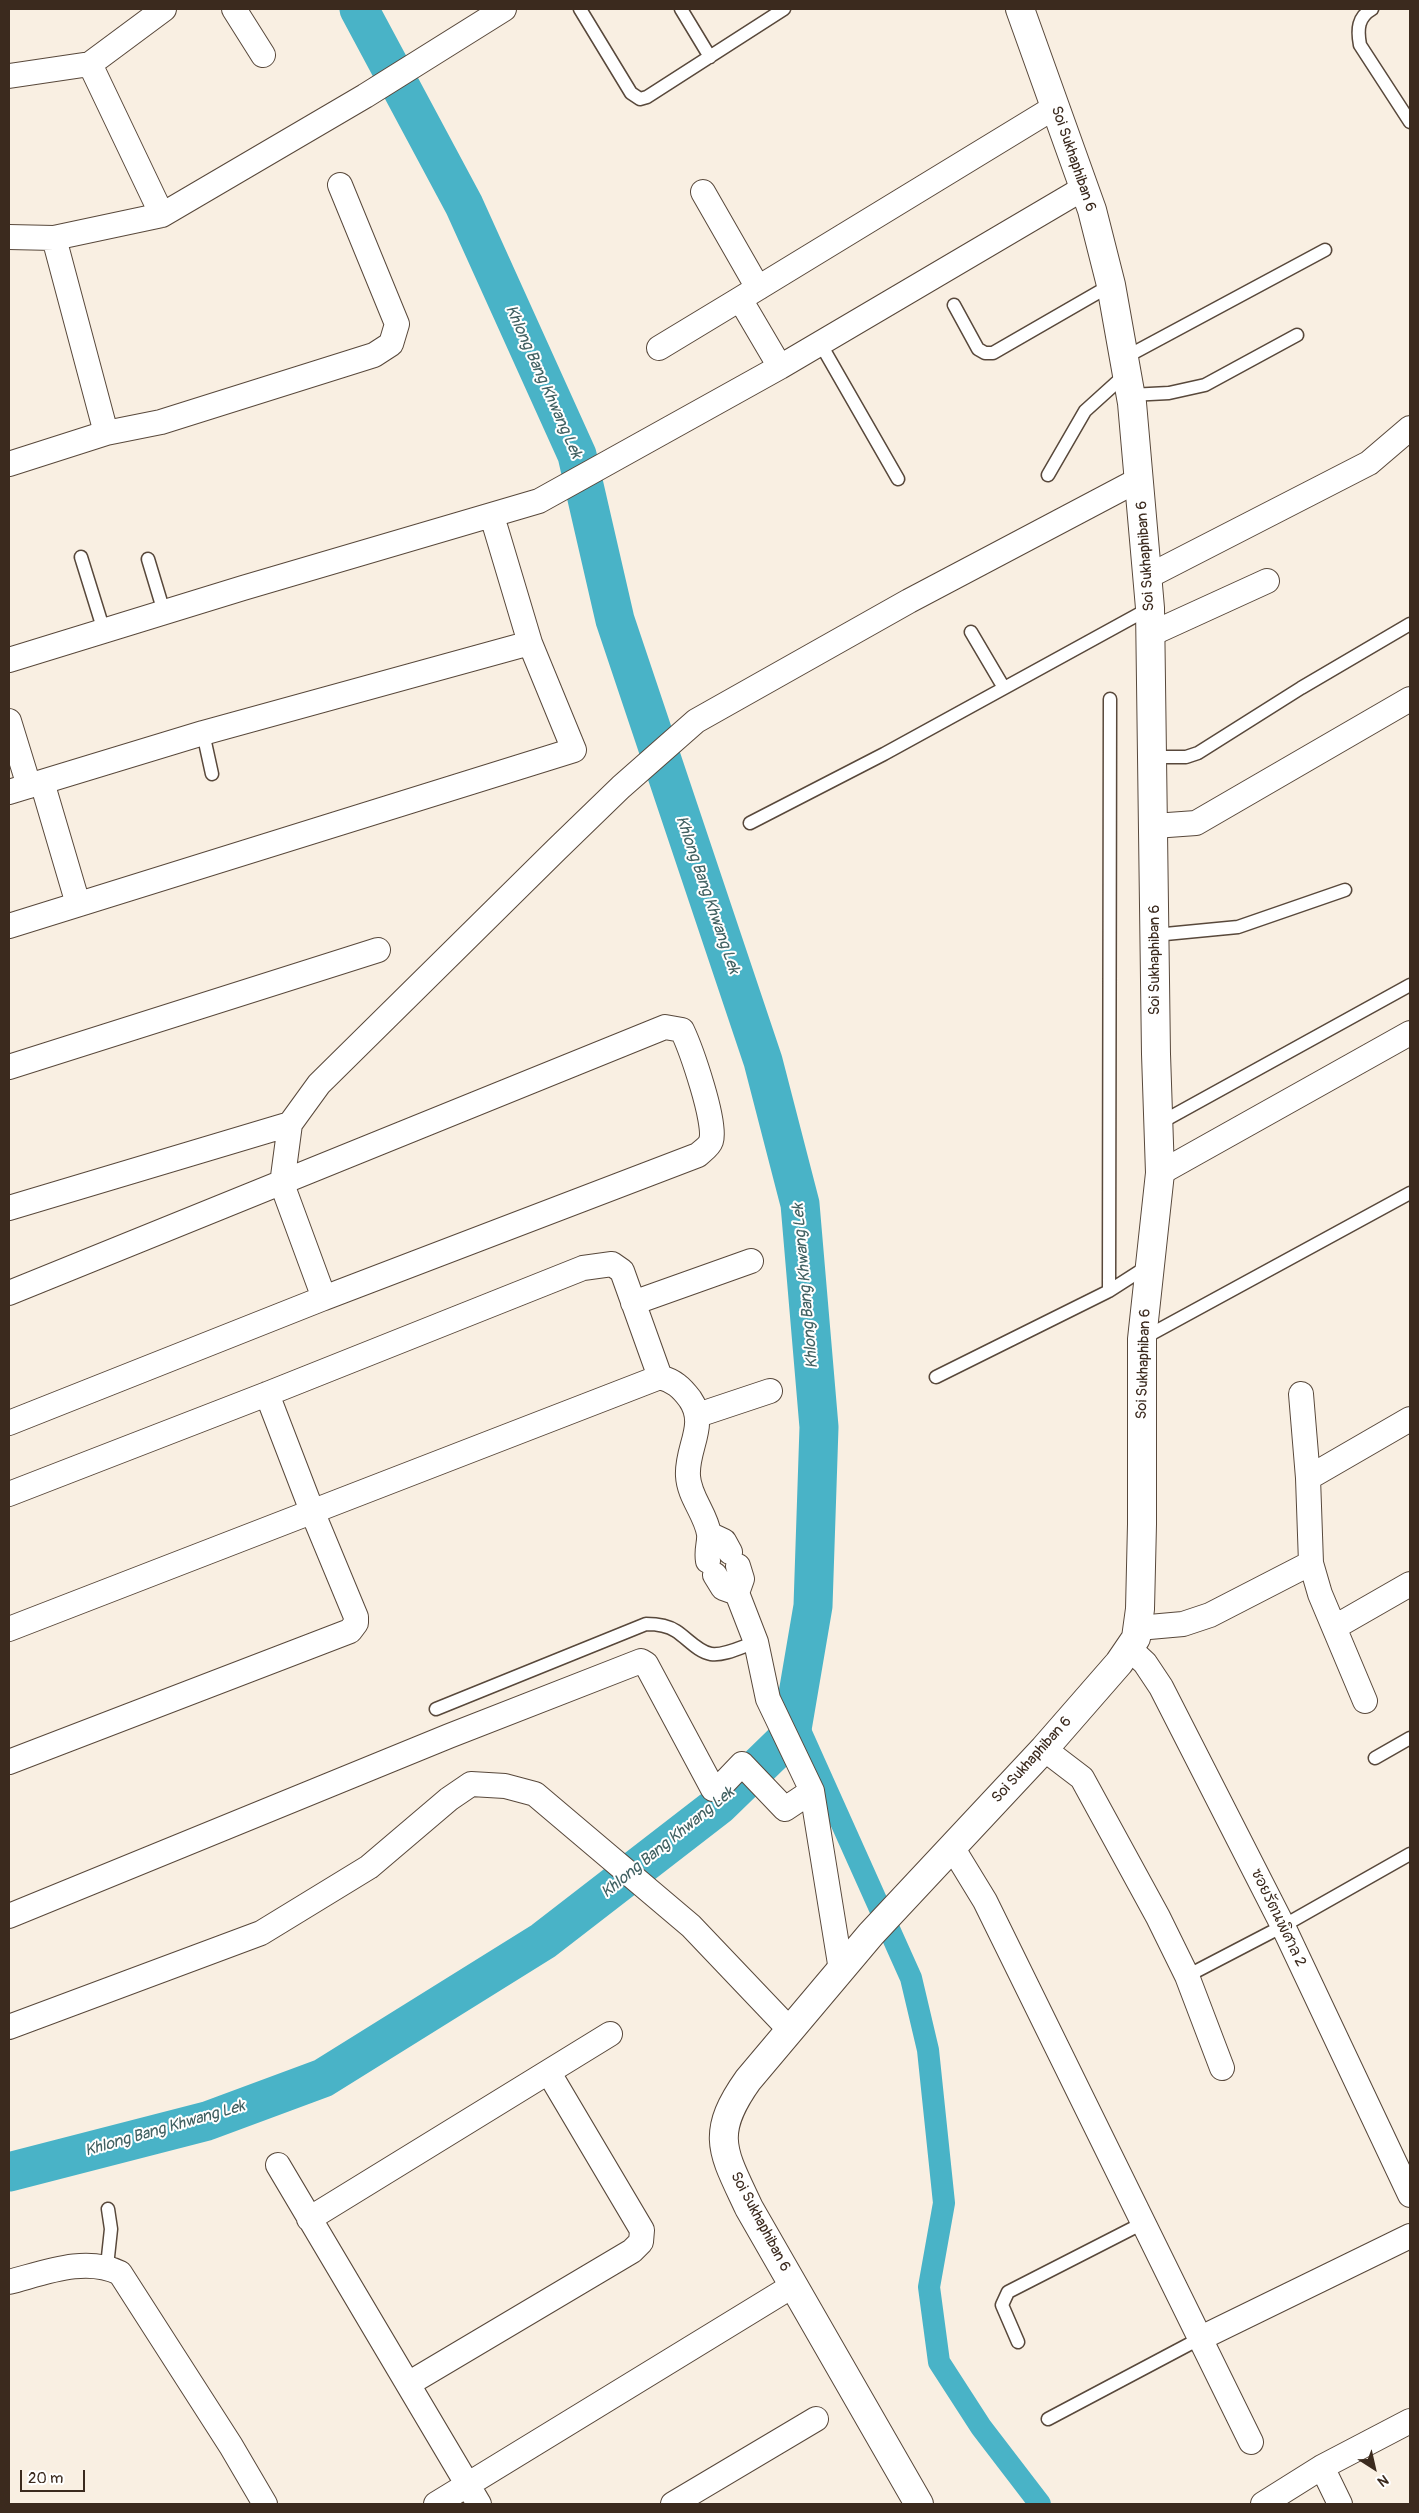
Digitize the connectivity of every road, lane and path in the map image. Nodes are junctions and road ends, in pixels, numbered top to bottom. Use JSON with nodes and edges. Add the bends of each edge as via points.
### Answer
{"nodes":[{"id":1,"x":164,"y":9,"type":"edge"},
{"id":2,"x":234,"y":9,"type":"edge"},
{"id":3,"x":504,"y":9,"type":"edge"},
{"id":4,"x":580,"y":9,"type":"edge"},
{"id":5,"x":681,"y":9,"type":"edge"},
{"id":6,"x":784,"y":9,"type":"edge"},
{"id":7,"x":1020,"y":9,"type":"edge"},
{"id":8,"x":1372,"y":9,"type":"edge"},
{"id":9,"x":263,"y":55,"type":"dead end"},
{"id":10,"x":710,"y":57,"type":"junction"},
{"id":11,"x":90,"y":64,"type":"junction"},
{"id":12,"x":9,"y":76,"type":"edge"},
{"id":13,"x":1055,"y":108,"type":"junction"},
{"id":14,"x":1410,"y":122,"type":"edge"},
{"id":15,"x":340,"y":185,"type":"dead end"},
{"id":16,"x":1084,"y":188,"type":"junction"},
{"id":17,"x":703,"y":192,"type":"dead end"},
{"id":18,"x":162,"y":215,"type":"junction"},
{"id":19,"x":9,"y":238,"type":"edge"},
{"id":20,"x":54,"y":238,"type":"junction"},
{"id":21,"x":1325,"y":250,"type":"dead end"},
{"id":22,"x":1111,"y":285,"type":"junction"},
{"id":23,"x":749,"y":294,"type":"junction"},
{"id":24,"x":954,"y":305,"type":"dead end"},
{"id":25,"x":1298,"y":335,"type":"dead end"},
{"id":26,"x":820,"y":343,"type":"junction"},
{"id":27,"x":660,"y":348,"type":"dead end"},
{"id":28,"x":780,"y":367,"type":"junction"},
{"id":29,"x":1127,"y":375,"type":"junction"},
{"id":30,"x":1410,"y":428,"type":"edge"},
{"id":31,"x":106,"y":433,"type":"junction"},
{"id":32,"x":9,"y":464,"type":"edge"},
{"id":33,"x":1048,"y":475,"type":"dead end"},
{"id":34,"x":1140,"y":478,"type":"junction"},
{"id":35,"x":898,"y":479,"type":"dead end"},
{"id":36,"x":492,"y":516,"type":"junction"},
{"id":37,"x":81,"y":557,"type":"dead end"},
{"id":38,"x":148,"y":559,"type":"dead end"},
{"id":39,"x":1147,"y":577,"type":"junction"},
{"id":40,"x":1267,"y":581,"type":"dead end"},
{"id":41,"x":164,"y":612,"type":"junction"},
{"id":42,"x":1151,"y":621,"type":"junction"},
{"id":43,"x":1410,"y":624,"type":"edge"},
{"id":44,"x":104,"y":631,"type":"junction"},
{"id":45,"x":971,"y":632,"type":"dead end"},
{"id":46,"x":530,"y":643,"type":"junction"},
{"id":47,"x":9,"y":660,"type":"edge"},
{"id":48,"x":1004,"y":688,"type":"junction"},
{"id":49,"x":1110,"y":699,"type":"dead end"},
{"id":50,"x":1410,"y":699,"type":"edge"},
{"id":51,"x":9,"y":721,"type":"edge"},
{"id":52,"x":202,"y":733,"type":"junction"},
{"id":53,"x":1152,"y":757,"type":"junction"},
{"id":54,"x":212,"y":774,"type":"dead end"},
{"id":55,"x":26,"y":787,"type":"edge"},
{"id":56,"x":750,"y":823,"type":"dead end"},
{"id":57,"x":1154,"y":826,"type":"junction"},
{"id":58,"x":1345,"y":890,"type":"dead end"},
{"id":59,"x":78,"y":904,"type":"junction"},
{"id":60,"x":9,"y":926,"type":"edge"},
{"id":61,"x":1155,"y":935,"type":"junction"},
{"id":62,"x":378,"y":950,"type":"dead end"},
{"id":63,"x":1410,"y":986,"type":"edge"},
{"id":64,"x":1410,"y":1033,"type":"edge"},
{"id":65,"x":9,"y":1066,"type":"edge"},
{"id":66,"x":290,"y":1124,"type":"junction"},
{"id":67,"x":1158,"y":1124,"type":"junction"},
{"id":68,"x":1160,"y":1173,"type":"junction"},
{"id":69,"x":282,"y":1184,"type":"junction"},
{"id":70,"x":1410,"y":1193,"type":"edge"},
{"id":71,"x":9,"y":1208,"type":"edge"},
{"id":72,"x":751,"y":1261,"type":"dead end"},
{"id":73,"x":1150,"y":1265,"type":"junction"},
{"id":74,"x":1109,"y":1291,"type":"junction"},
{"id":75,"x":9,"y":1293,"type":"edge"},
{"id":76,"x":324,"y":1298,"type":"junction"},
{"id":77,"x":633,"y":1303,"type":"junction"},
{"id":78,"x":1142,"y":1339,"type":"junction"},
{"id":79,"x":936,"y":1376,"type":"dead end"},
{"id":80,"x":660,"y":1377,"type":"junction"},
{"id":81,"x":770,"y":1391,"type":"dead end"},
{"id":82,"x":266,"y":1394,"type":"junction"},
{"id":83,"x":1301,"y":1394,"type":"dead end"},
{"id":84,"x":698,"y":1415,"type":"junction"},
{"id":85,"x":1410,"y":1419,"type":"edge"},
{"id":86,"x":9,"y":1422,"type":"edge"},
{"id":87,"x":1308,"y":1478,"type":"junction"},
{"id":88,"x":9,"y":1494,"type":"edge"},
{"id":89,"x":312,"y":1511,"type":"junction"},
{"id":90,"x":709,"y":1534,"type":"junction"},
{"id":91,"x":1311,"y":1563,"type":"junction"},
{"id":92,"x":1410,"y":1584,"type":"edge"},
{"id":93,"x":737,"y":1593,"type":"junction"},
{"id":94,"x":1335,"y":1627,"type":"junction"},
{"id":95,"x":9,"y":1630,"type":"edge"},
{"id":96,"x":1134,"y":1638,"type":"junction"},
{"id":97,"x":756,"y":1642,"type":"junction"},
{"id":98,"x":1365,"y":1701,"type":"dead end"},
{"id":99,"x":436,"y":1709,"type":"dead end"},
{"id":100,"x":1410,"y":1738,"type":"edge"},
{"id":101,"x":1044,"y":1749,"type":"junction"},
{"id":102,"x":1375,"y":1758,"type":"dead end"},
{"id":103,"x":9,"y":1762,"type":"edge"},
{"id":104,"x":812,"y":1791,"type":"junction"},
{"id":105,"x":952,"y":1847,"type":"junction"},
{"id":106,"x":1410,"y":1854,"type":"edge"},
{"id":107,"x":9,"y":1916,"type":"edge"},
{"id":108,"x":1283,"y":1926,"type":"junction"},
{"id":109,"x":846,"y":1964,"type":"junction"},
{"id":110,"x":1187,"y":1976,"type":"junction"},
{"id":111,"x":9,"y":2027,"type":"edge"},
{"id":112,"x":790,"y":2030,"type":"junction"},
{"id":113,"x":610,"y":2034,"type":"dead end"},
{"id":114,"x":1222,"y":2068,"type":"dead end"},
{"id":115,"x":549,"y":2073,"type":"junction"},
{"id":116,"x":278,"y":2165,"type":"dead end"},
{"id":117,"x":1410,"y":2195,"type":"edge"},
{"id":118,"x":108,"y":2210,"type":"dead end"},
{"id":119,"x":309,"y":2219,"type":"junction"},
{"id":120,"x":1143,"y":2223,"type":"junction"},
{"id":121,"x":1410,"y":2236,"type":"edge"},
{"id":122,"x":107,"y":2266,"type":"junction"},
{"id":123,"x":9,"y":2282,"type":"edge"},
{"id":124,"x":794,"y":2285,"type":"junction"},
{"id":125,"x":1199,"y":2339,"type":"junction"},
{"id":126,"x":1018,"y":2342,"type":"dead end"},
{"id":127,"x":408,"y":2384,"type":"junction"},
{"id":128,"x":816,"y":2419,"type":"dead end"},
{"id":129,"x":1048,"y":2419,"type":"dead end"},
{"id":130,"x":1410,"y":2421,"type":"edge"},
{"id":131,"x":1251,"y":2442,"type":"dead end"},
{"id":132,"x":1322,"y":2467,"type":"junction"},
{"id":133,"x":473,"y":2495,"type":"edge"},
{"id":134,"x":264,"y":2504,"type":"edge"},
{"id":135,"x":436,"y":2504,"type":"edge"},
{"id":136,"x":673,"y":2504,"type":"edge"},
{"id":137,"x":919,"y":2504,"type":"edge"},
{"id":138,"x":1263,"y":2504,"type":"edge"},
{"id":139,"x":1340,"y":2504,"type":"edge"}],
"edges":[{"from":1,"to":11,"type":"street"},
{"from":2,"to":9,"type":"street"},
{"from":3,"to":18,"type":"street","via":[[365,96]]},
{"from":4,"to":10,"type":"lane","via":[[632,93],[640,99]]},
{"from":5,"to":10,"type":"lane"},
{"from":6,"to":10,"type":"lane"},
{"from":7,"to":13,"type":"street","name":"Soi Sukhaphiban 6"},
{"from":8,"to":14,"type":"lane","via":[[1364,14],[1357,30],[1360,45]]},
{"from":11,"to":12,"type":"street"},
{"from":11,"to":18,"type":"street"},
{"from":13,"to":16,"type":"street","name":"Soi Sukhaphiban 6"},
{"from":13,"to":23,"type":"street"},
{"from":15,"to":31,"type":"street","via":[[397,324],[391,344],[374,354],[161,422]]},
{"from":16,"to":22,"type":"street","name":"Soi Sukhaphiban 6"},
{"from":16,"to":26,"type":"street"},
{"from":17,"to":23,"type":"street"},
{"from":18,"to":20,"type":"street"},
{"from":19,"to":20,"type":"street"},
{"from":20,"to":31,"type":"street"},
{"from":21,"to":29,"type":"lane"},
{"from":22,"to":24,"type":"lane","via":[[993,353],[978,349]]},
{"from":22,"to":29,"type":"street","name":"Soi Sukhaphiban 6"},
{"from":23,"to":27,"type":"street"},
{"from":23,"to":28,"type":"street"},
{"from":25,"to":29,"type":"lane","via":[[1205,385],[1169,393]]},
{"from":26,"to":28,"type":"street"},
{"from":26,"to":35,"type":"lane"},
{"from":28,"to":36,"type":"street","via":[[539,501]]},
{"from":29,"to":33,"type":"lane","via":[[1086,411]]},
{"from":29,"to":34,"type":"street","name":"Soi Sukhaphiban 6"},
{"from":30,"to":39,"type":"street","via":[[1369,463]]},
{"from":31,"to":32,"type":"street"},
{"from":34,"to":39,"type":"street","name":"Soi Sukhaphiban 6"},
{"from":34,"to":66,"type":"street","via":[[909,601],[696,721],[621,787],[319,1084]]},
{"from":36,"to":41,"type":"street"},
{"from":36,"to":46,"type":"street"},
{"from":37,"to":44,"type":"lane"},
{"from":38,"to":41,"type":"lane"},
{"from":39,"to":42,"type":"street","name":"Soi Sukhaphiban 6"},
{"from":40,"to":42,"type":"street"},
{"from":41,"to":44,"type":"street"},
{"from":42,"to":48,"type":"lane"},
{"from":42,"to":53,"type":"street","name":"Soi Sukhaphiban 6"},
{"from":43,"to":53,"type":"lane","via":[[1198,753],[1186,757]]},
{"from":44,"to":47,"type":"street"},
{"from":45,"to":48,"type":"lane"},
{"from":46,"to":52,"type":"street"},
{"from":46,"to":59,"type":"street","via":[[574,750]]},
{"from":48,"to":56,"type":"lane"},
{"from":49,"to":74,"type":"lane"},
{"from":50,"to":57,"type":"street","via":[[1196,823]]},
{"from":51,"to":55,"type":"street"},
{"from":52,"to":54,"type":"lane"},
{"from":52,"to":55,"type":"street"},
{"from":53,"to":57,"type":"street","name":"Soi Sukhaphiban 6"},
{"from":55,"to":59,"type":"street"},
{"from":57,"to":61,"type":"street","name":"Soi Sukhaphiban 6"},
{"from":58,"to":61,"type":"lane","via":[[1238,927]]},
{"from":59,"to":60,"type":"street"},
{"from":61,"to":67,"type":"street","name":"Soi Sukhaphiban 6"},
{"from":62,"to":65,"type":"street"},
{"from":63,"to":67,"type":"lane"},
{"from":64,"to":68,"type":"street"},
{"from":66,"to":69,"type":"street"},
{"from":66,"to":71,"type":"street"},
{"from":67,"to":68,"type":"street","name":"Soi Sukhaphiban 6"},
{"from":68,"to":73,"type":"street","name":"Soi Sukhaphiban 6"},
{"from":69,"to":75,"type":"street"},
{"from":69,"to":76,"type":"street"},
{"from":69,"to":76,"type":"street","via":[[665,1027],[682,1030],[689,1045],[713,1128],[711,1143],[698,1155]]},
{"from":70,"to":78,"type":"lane"},
{"from":72,"to":77,"type":"street"},
{"from":73,"to":74,"type":"lane"},
{"from":73,"to":78,"type":"street","name":"Soi Sukhaphiban 6"},
{"from":74,"to":79,"type":"lane"},
{"from":76,"to":86,"type":"street"},
{"from":77,"to":80,"type":"street"},
{"from":77,"to":82,"type":"street","via":[[619,1267],[612,1264],[583,1268]]},
{"from":78,"to":96,"type":"street","name":"Soi Sukhaphiban 6","via":[[1142,1524]]},
{"from":80,"to":84,"type":"street","via":[[680,1386],[696,1407]]},
{"from":80,"to":89,"type":"street"},
{"from":81,"to":84,"type":"street"},
{"from":82,"to":88,"type":"street"},
{"from":82,"to":89,"type":"street"},
{"from":83,"to":87,"type":"street"},
{"from":84,"to":90,"type":"street","via":[[699,1425],[688,1477]]},
{"from":85,"to":87,"type":"street"},
{"from":87,"to":91,"type":"street"},
{"from":89,"to":95,"type":"street"},
{"from":89,"to":103,"type":"street","via":[[356,1617],[350,1631]]},
{"from":90,"to":93,"type":"street","via":[[706,1550],[712,1568],[723,1588]]},
{"from":90,"to":93,"type":"street","via":[[724,1541],[734,1559],[742,1579]]},
{"from":91,"to":94,"type":"street"},
{"from":91,"to":96,"type":"street","via":[[1210,1615]]},
{"from":92,"to":94,"type":"street"},
{"from":93,"to":97,"type":"street"},
{"from":94,"to":98,"type":"street"},
{"from":96,"to":101,"type":"street","name":"Soi Sukhaphiban 6"},
{"from":96,"to":108,"type":"street","name":"ซอยรัตนพิศาล 2"},
{"from":97,"to":99,"type":"lane","via":[[722,1654],[711,1654],[674,1630],[659,1624],[646,1624]]},
{"from":97,"to":104,"type":"street","via":[[768,1699]]},
{"from":100,"to":102,"type":"lane"},
{"from":101,"to":105,"type":"street","name":"Soi Sukhaphiban 6"},
{"from":101,"to":110,"type":"street","via":[[1082,1778]]},
{"from":104,"to":107,"type":"street","via":[[785,1809],[745,1766],[739,1765],[719,1788],[713,1789],[646,1664],[641,1661]]},
{"from":104,"to":109,"type":"street"},
{"from":105,"to":109,"type":"street","name":"Soi Sukhaphiban 6"},
{"from":105,"to":120,"type":"street","via":[[985,1900]]},
{"from":106,"to":108,"type":"lane"},
{"from":108,"to":110,"type":"lane"},
{"from":108,"to":117,"type":"street","name":"ซอยรัตนพิศาล 2"},
{"from":109,"to":112,"type":"street","name":"Soi Sukhaphiban 6"},
{"from":110,"to":114,"type":"street"},
{"from":111,"to":112,"type":"street","via":[[261,1933],[369,1867],[449,1799],[472,1784],[505,1786],[535,1794],[691,1926]]},
{"from":112,"to":124,"type":"street","name":"Soi Sukhaphiban 6","via":[[732,2103],[722,2137],[726,2157],[749,2208]]},
{"from":113,"to":115,"type":"street"},
{"from":115,"to":119,"type":"street"},
{"from":115,"to":127,"type":"street","via":[[642,2230],[641,2242],[632,2252]]},
{"from":116,"to":119,"type":"street"},
{"from":118,"to":122,"type":"lane","via":[[111,2229]]},
{"from":119,"to":127,"type":"street"},
{"from":120,"to":125,"type":"street"},
{"from":120,"to":126,"type":"lane","via":[[1008,2292],[1002,2305]]},
{"from":121,"to":125,"type":"street"},
{"from":122,"to":123,"type":"street","via":[[86,2265]]},
{"from":122,"to":134,"type":"street","via":[[120,2273]]},
{"from":124,"to":133,"type":"street"},
{"from":124,"to":137,"type":"street","name":"Soi Sukhaphiban 6"},
{"from":125,"to":129,"type":"lane"},
{"from":125,"to":131,"type":"street"},
{"from":127,"to":133,"type":"street"},
{"from":128,"to":136,"type":"street"},
{"from":130,"to":132,"type":"street"},
{"from":132,"to":138,"type":"street"},
{"from":132,"to":139,"type":"street"},
{"from":133,"to":135,"type":"street"}]}
